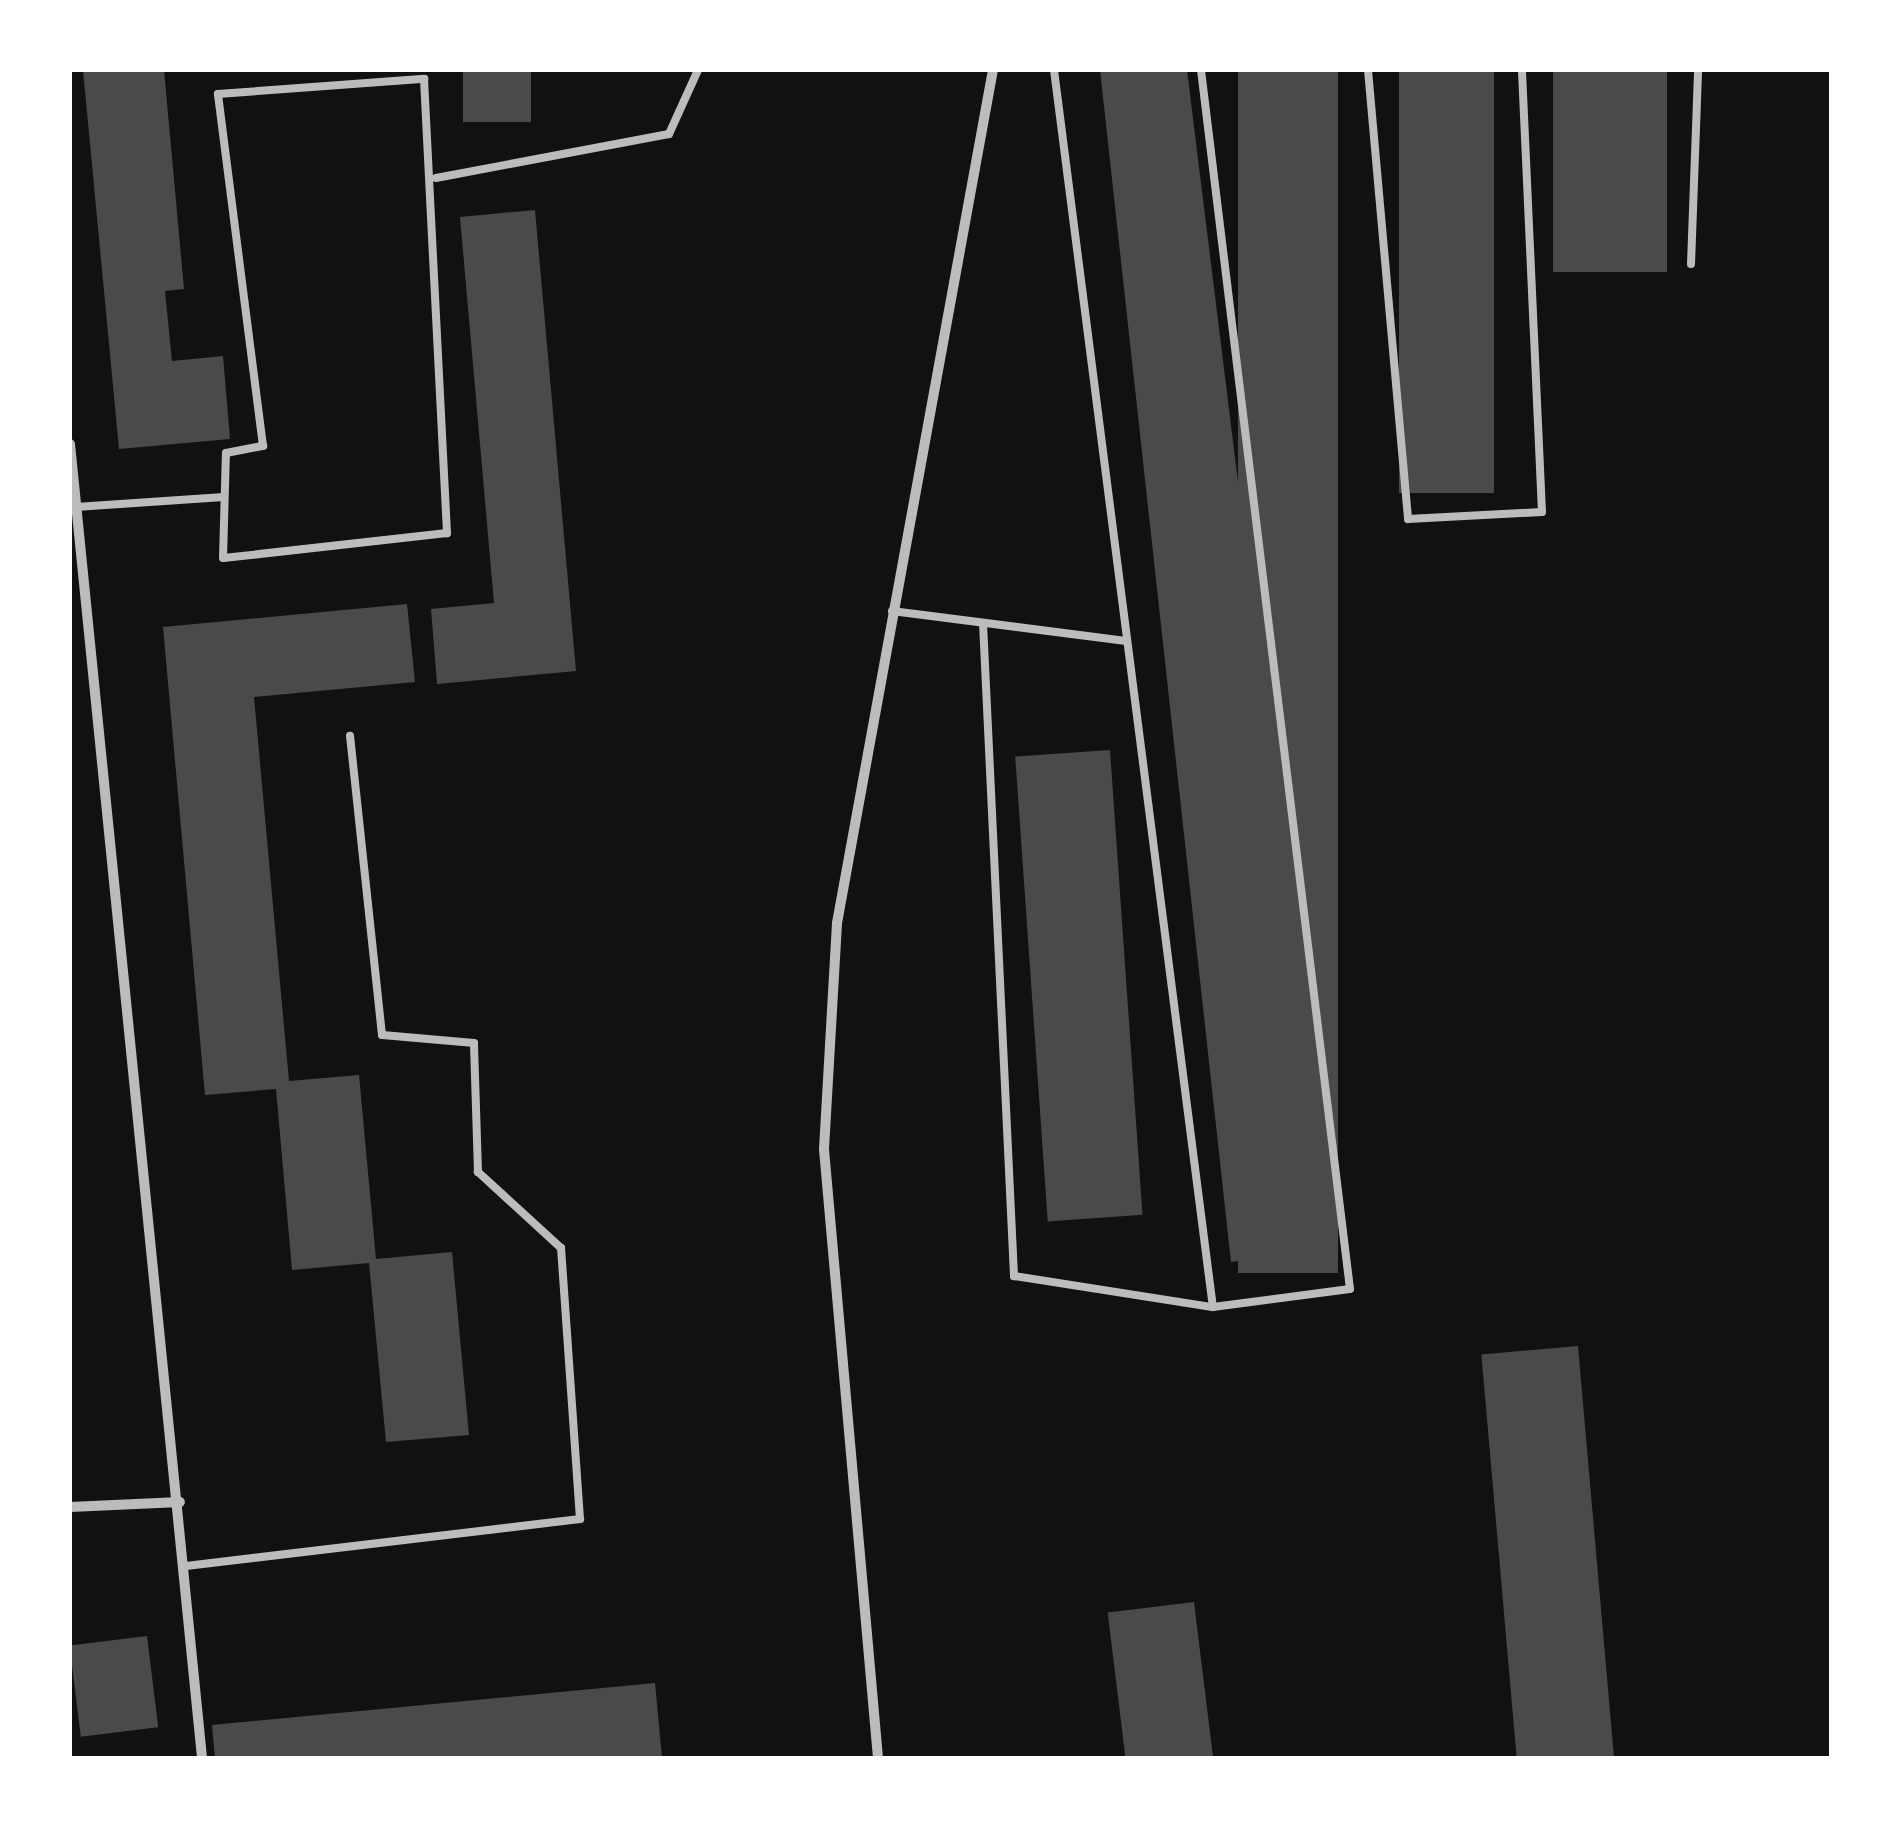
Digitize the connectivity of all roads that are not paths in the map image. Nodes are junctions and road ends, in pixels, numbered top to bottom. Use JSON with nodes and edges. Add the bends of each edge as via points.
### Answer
{"nodes":[{"id":1,"x":698,"y":70,"type":"edge"},
{"id":2,"x":993,"y":70,"type":"edge"},
{"id":3,"x":1054,"y":70,"type":"edge"},
{"id":4,"x":1202,"y":70,"type":"edge"},
{"id":5,"x":1368,"y":70,"type":"edge"},
{"id":6,"x":1522,"y":70,"type":"edge"},
{"id":7,"x":1698,"y":70,"type":"edge"},
{"id":8,"x":436,"y":178,"type":"junction"},
{"id":9,"x":1691,"y":264,"type":"dead end"},
{"id":10,"x":70,"y":444,"type":"edge"},
{"id":11,"x":224,"y":497,"type":"junction"},
{"id":12,"x":76,"y":507,"type":"junction"},
{"id":13,"x":891,"y":611,"type":"junction"},
{"id":14,"x":983,"y":623,"type":"junction"},
{"id":15,"x":1126,"y":641,"type":"junction"},
{"id":16,"x":350,"y":736,"type":"dead end"},
{"id":17,"x":1213,"y":1307,"type":"junction"},
{"id":18,"x":180,"y":1502,"type":"junction"},
{"id":19,"x":70,"y":1508,"type":"edge"},
{"id":20,"x":186,"y":1566,"type":"junction"},
{"id":21,"x":202,"y":1758,"type":"edge"},
{"id":22,"x":878,"y":1758,"type":"edge"}],
"edges":[{"from":1,"to":8,"type":"lane","via":[[668,134]]},
{"from":2,"to":13,"type":"street"},
{"from":3,"to":15,"type":"lane"},
{"from":4,"to":17,"type":"lane","via":[[1350,1290]]},
{"from":5,"to":6,"type":"lane","via":[[1408,520],[1542,512]]},
{"from":7,"to":9,"type":"lane"},
{"from":8,"to":11,"type":"lane","via":[[448,532],[223,558]]},
{"from":8,"to":11,"type":"lane","via":[[424,79],[218,94],[263,446],[226,454]]},
{"from":10,"to":12,"type":"street"},
{"from":11,"to":12,"type":"lane"},
{"from":12,"to":18,"type":"street"},
{"from":13,"to":14,"type":"lane"},
{"from":13,"to":22,"type":"street","via":[[837,922],[824,1149]]},
{"from":14,"to":15,"type":"lane"},
{"from":14,"to":17,"type":"lane","via":[[1014,1276]]},
{"from":15,"to":17,"type":"lane"},
{"from":16,"to":20,"type":"lane","via":[[382,1035],[474,1043],[478,1172],[561,1248],[580,1519]]},
{"from":18,"to":19,"type":"street"},
{"from":18,"to":20,"type":"street"},
{"from":20,"to":21,"type":"street"}]}
